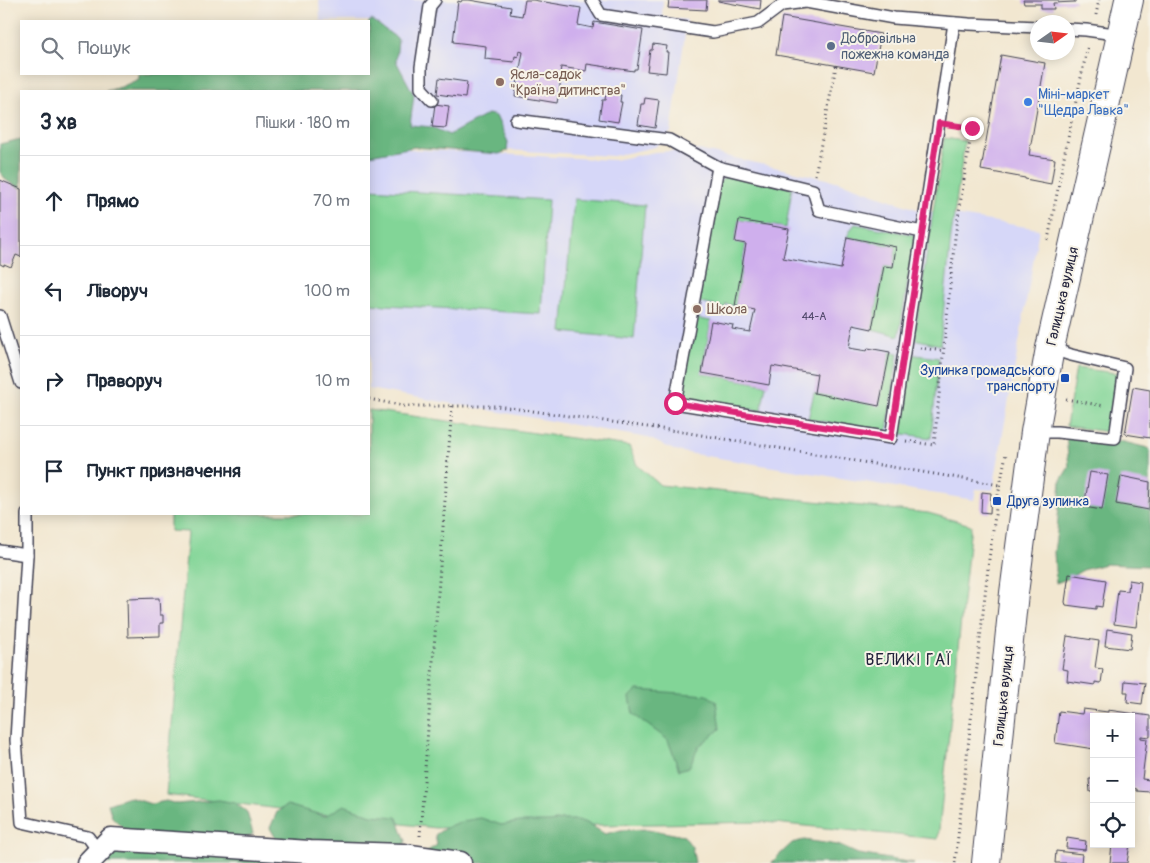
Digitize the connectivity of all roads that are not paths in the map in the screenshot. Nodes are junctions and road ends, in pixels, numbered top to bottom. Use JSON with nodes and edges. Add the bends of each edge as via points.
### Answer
{"nodes":[{"id":1,"x":435,"y":0,"type":"edge"},
{"id":2,"x":592,"y":0,"type":"edge"},
{"id":3,"x":1129,"y":0,"type":"edge"},
{"id":4,"x":954,"y":23,"type":"junction"},
{"id":5,"x":1030,"y":27,"type":"edge"},
{"id":6,"x":1075,"y":29,"type":"edge"},
{"id":7,"x":1122,"y":35,"type":"junction"},
{"id":8,"x":432,"y":100,"type":"dead end"},
{"id":9,"x":516,"y":120,"type":"dead end"},
{"id":10,"x":718,"y":167,"type":"junction"},
{"id":11,"x":922,"y":232,"type":"junction"},
{"id":12,"x":0,"y":316,"type":"edge"},
{"id":13,"x":1050,"y":348,"type":"junction"},
{"id":14,"x":20,"y":379,"type":"edge"},
{"id":15,"x":1035,"y":432,"type":"junction"},
{"id":16,"x":27,"y":515,"type":"edge"},
{"id":17,"x":0,"y":551,"type":"edge"},
{"id":18,"x":27,"y":555,"type":"junction"},
{"id":19,"x":94,"y":858,"type":"edge"},
{"id":20,"x":406,"y":858,"type":"edge"},
{"id":21,"x":460,"y":863,"type":"edge"},
{"id":22,"x":986,"y":863,"type":"edge"}],
"edges":[{"from":1,"to":8,"type":"lane","via":[[430,6],[421,67],[421,88]]},
{"from":2,"to":4,"type":"lane","via":[[601,15],[713,32],[758,24],[782,5],[806,2],[894,18]]},
{"from":3,"to":7,"type":"street","name":"Галицька вулиця"},
{"from":4,"to":5,"type":"lane"},
{"from":4,"to":11,"type":"lane"},
{"from":6,"to":7,"type":"lane"},
{"from":7,"to":13,"type":"street","name":"Галицька вулиця"},
{"from":9,"to":10,"type":"lane","via":[[669,140]]},
{"from":10,"to":11,"type":"lane","via":[[813,190],[819,210]]},
{"from":10,"to":11,"type":"lane","via":[[675,403],[891,438]]},
{"from":12,"to":14,"type":"lane"},
{"from":13,"to":15,"type":"street","name":"Галицька вулиця"},
{"from":13,"to":15,"type":"lane","via":[[1125,368],[1115,438]]},
{"from":15,"to":22,"type":"street","name":"Галицька вулиця","via":[[1014,593]]},
{"from":16,"to":18,"type":"lane"},
{"from":17,"to":18,"type":"lane"},
{"from":18,"to":19,"type":"lane","via":[[16,740],[22,822],[88,837]]},
{"from":19,"to":20,"type":"street","via":[[111,839]]},
{"from":20,"to":21,"type":"street"}]}
